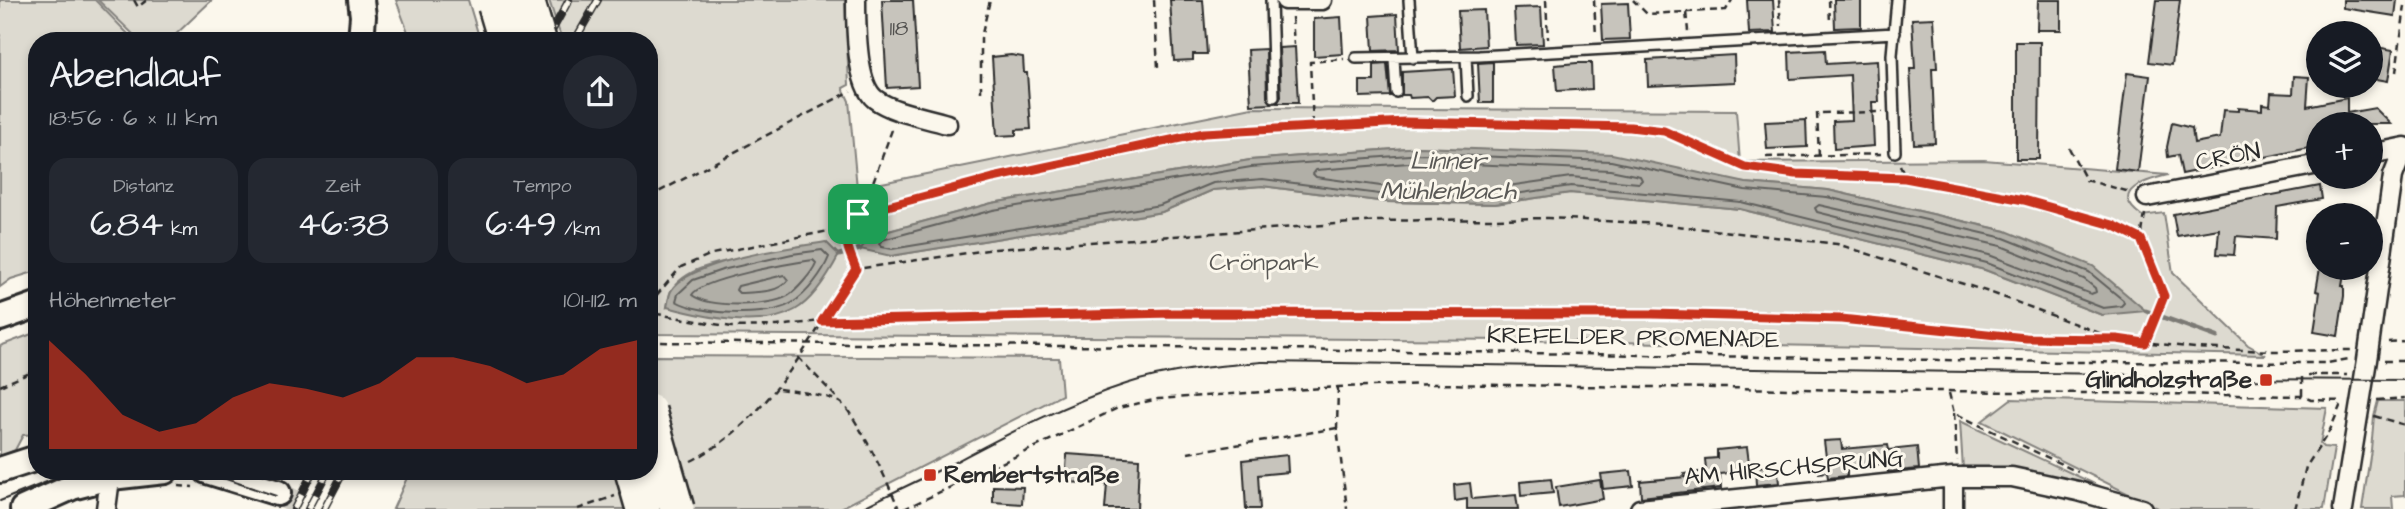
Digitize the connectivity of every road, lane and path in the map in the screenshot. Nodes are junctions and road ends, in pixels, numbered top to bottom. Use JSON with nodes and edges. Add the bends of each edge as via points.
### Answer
{"nodes":[{"id":1,"x":134,"y":0,"type":"edge"},
{"id":2,"x":147,"y":0,"type":"edge"},
{"id":3,"x":361,"y":0,"type":"edge"},
{"id":4,"x":527,"y":0,"type":"edge"},
{"id":5,"x":856,"y":0,"type":"edge"},
{"id":6,"x":990,"y":0,"type":"edge"},
{"id":7,"x":1154,"y":0,"type":"edge"},
{"id":8,"x":1271,"y":0,"type":"edge"},
{"id":9,"x":1322,"y":0,"type":"edge"},
{"id":10,"x":1409,"y":0,"type":"edge"},
{"id":11,"x":1546,"y":0,"type":"edge"},
{"id":12,"x":1594,"y":0,"type":"edge"},
{"id":13,"x":1633,"y":0,"type":"edge"},
{"id":14,"x":1732,"y":0,"type":"edge"},
{"id":15,"x":1779,"y":0,"type":"edge"},
{"id":16,"x":1829,"y":0,"type":"edge"},
{"id":17,"x":1898,"y":0,"type":"edge"},
{"id":18,"x":1288,"y":1,"type":"edge"},
{"id":19,"x":495,"y":6,"type":"dead end"},
{"id":20,"x":2405,"y":6,"type":"edge"},
{"id":21,"x":1686,"y":12,"type":"junction"},
{"id":22,"x":361,"y":32,"type":"edge"},
{"id":23,"x":503,"y":32,"type":"edge"},
{"id":24,"x":537,"y":32,"type":"edge"},
{"id":25,"x":1895,"y":33,"type":"junction"},
{"id":26,"x":1831,"y":37,"type":"junction"},
{"id":27,"x":1782,"y":40,"type":"junction"},
{"id":28,"x":1294,"y":45,"type":"dead end"},
{"id":29,"x":1689,"y":45,"type":"junction"},
{"id":30,"x":1597,"y":50,"type":"junction"},
{"id":31,"x":1549,"y":52,"type":"junction"},
{"id":32,"x":1466,"y":57,"type":"junction"},
{"id":33,"x":1356,"y":58,"type":"joint"},
{"id":34,"x":1413,"y":58,"type":"junction"},
{"id":35,"x":1394,"y":59,"type":"junction"},
{"id":36,"x":1158,"y":67,"type":"dead end"},
{"id":37,"x":2396,"y":72,"type":"dead end"},
{"id":38,"x":981,"y":92,"type":"dead end"},
{"id":39,"x":1396,"y":92,"type":"dead end"},
{"id":40,"x":845,"y":93,"type":"dead end"},
{"id":41,"x":1468,"y":96,"type":"dead end"},
{"id":42,"x":1274,"y":97,"type":"dead end"},
{"id":43,"x":899,"y":109,"type":"junction"},
{"id":44,"x":1893,"y":112,"type":"junction"},
{"id":45,"x":947,"y":124,"type":"dead end"},
{"id":46,"x":1313,"y":125,"type":"junction"},
{"id":47,"x":2404,"y":147,"type":"edge"},
{"id":48,"x":2069,"y":148,"type":"dead end"},
{"id":49,"x":2383,"y":151,"type":"edge"},
{"id":50,"x":1895,"y":152,"type":"joint"},
{"id":51,"x":1819,"y":156,"type":"junction"},
{"id":52,"x":1766,"y":157,"type":"dead end"},
{"id":53,"x":2306,"y":166,"type":"edge"},
{"id":54,"x":658,"y":192,"type":"edge"},
{"id":55,"x":2147,"y":197,"type":"junction"},
{"id":56,"x":858,"y":214,"type":"junction"},
{"id":57,"x":849,"y":227,"type":"junction"},
{"id":58,"x":2141,"y":239,"type":"junction"},
{"id":59,"x":856,"y":269,"type":"junction"},
{"id":60,"x":658,"y":294,"type":"edge"},
{"id":61,"x":28,"y":309,"type":"edge"},
{"id":62,"x":658,"y":314,"type":"edge"},
{"id":63,"x":0,"y":318,"type":"edge"},
{"id":64,"x":822,"y":321,"type":"junction"},
{"id":65,"x":2117,"y":339,"type":"junction"},
{"id":66,"x":658,"y":342,"type":"edge"},
{"id":67,"x":2145,"y":343,"type":"junction"},
{"id":68,"x":808,"y":344,"type":"junction"},
{"id":69,"x":798,"y":357,"type":"junction"},
{"id":70,"x":2405,"y":361,"type":"edge"},
{"id":71,"x":2367,"y":362,"type":"junction"},
{"id":72,"x":28,"y":374,"type":"edge"},
{"id":73,"x":2302,"y":374,"type":"dead end"},
{"id":74,"x":2308,"y":375,"type":"dead end"},
{"id":75,"x":0,"y":386,"type":"edge"},
{"id":76,"x":1338,"y":387,"type":"junction"},
{"id":77,"x":777,"y":388,"type":"junction"},
{"id":78,"x":1948,"y":391,"type":"junction"},
{"id":79,"x":2302,"y":397,"type":"junction"},
{"id":80,"x":2405,"y":398,"type":"edge"},
{"id":81,"x":2351,"y":401,"type":"junction"},
{"id":82,"x":841,"y":402,"type":"junction"},
{"id":83,"x":1954,"y":413,"type":"junction"},
{"id":84,"x":2374,"y":416,"type":"dead end"},
{"id":85,"x":2405,"y":425,"type":"edge"},
{"id":86,"x":1337,"y":428,"type":"junction"},
{"id":87,"x":658,"y":442,"type":"edge"},
{"id":88,"x":1188,"y":453,"type":"dead end"},
{"id":89,"x":688,"y":462,"type":"dead end"},
{"id":90,"x":20,"y":463,"type":"edge"},
{"id":91,"x":2080,"y":473,"type":"dead end"},
{"id":92,"x":0,"y":476,"type":"edge"},
{"id":93,"x":1953,"y":477,"type":"junction"},
{"id":94,"x":92,"y":480,"type":"edge"},
{"id":95,"x":110,"y":480,"type":"edge"},
{"id":96,"x":210,"y":480,"type":"edge"},
{"id":97,"x":630,"y":492,"type":"edge"},
{"id":98,"x":278,"y":493,"type":"tunnel mouth"},
{"id":99,"x":1699,"y":505,"type":"edge"},
{"id":100,"x":23,"y":509,"type":"edge"},
{"id":101,"x":106,"y":509,"type":"edge"},
{"id":102,"x":578,"y":509,"type":"edge"},
{"id":103,"x":677,"y":509,"type":"edge"},
{"id":104,"x":899,"y":509,"type":"edge"},
{"id":105,"x":904,"y":509,"type":"edge"},
{"id":106,"x":1347,"y":509,"type":"edge"},
{"id":107,"x":1640,"y":509,"type":"edge"},
{"id":108,"x":1954,"y":509,"type":"edge"},
{"id":109,"x":2142,"y":509,"type":"edge"},
{"id":110,"x":2295,"y":509,"type":"edge"},
{"id":111,"x":2343,"y":509,"type":"edge"}],
"edges":[{"from":1,"to":2,"type":"path","via":[[138,7]]},
{"from":3,"to":22,"type":"main road"},
{"from":4,"to":24,"type":"highway","bridge":true},
{"from":5,"to":43,"type":"street","via":[[865,84],[873,97]]},
{"from":6,"to":38,"type":"path","via":[[981,38]]},
{"from":7,"to":36,"type":"path"},
{"from":8,"to":42,"type":"lane"},
{"from":9,"to":18,"type":"street"},
{"from":10,"to":34,"type":"lane"},
{"from":11,"to":31,"type":"path"},
{"from":12,"to":30,"type":"path"},
{"from":13,"to":21,"type":"path","via":[[1647,14]]},
{"from":14,"to":21,"type":"path","via":[[1726,10]]},
{"from":15,"to":27,"type":"path"},
{"from":16,"to":26,"type":"path"},
{"from":17,"to":25,"type":"lane"},
{"from":18,"to":28,"type":"path"},
{"from":19,"to":23,"type":"highway","bridge":true},
{"from":20,"to":37,"type":"path"},
{"from":21,"to":29,"type":"path"},
{"from":25,"to":26,"type":"lane"},
{"from":25,"to":44,"type":"lane"},
{"from":26,"to":27,"type":"lane"},
{"from":27,"to":29,"type":"lane"},
{"from":29,"to":30,"type":"lane"},
{"from":30,"to":31,"type":"lane"},
{"from":31,"to":32,"type":"lane"},
{"from":32,"to":34,"type":"lane"},
{"from":32,"to":41,"type":"lane"},
{"from":33,"to":35,"type":"lane"},
{"from":33,"to":46,"type":"path","via":[[1310,62]]},
{"from":34,"to":35,"type":"lane"},
{"from":35,"to":39,"type":"lane"},
{"from":40,"to":54,"type":"path"},
{"from":43,"to":45,"type":"street"},
{"from":43,"to":56,"type":"path"},
{"from":44,"to":50,"type":"lane"},
{"from":44,"to":51,"type":"path","via":[[1817,113]]},
{"from":46,"to":56,"type":"path","via":[[1204,133],[993,178]]},
{"from":46,"to":58,"type":"path","via":[[1591,124],[1664,131],[1745,167],[1905,178],[2036,203],[2113,225]]},
{"from":47,"to":49,"type":"street"},
{"from":47,"to":71,"type":"street","via":[[2393,176]]},
{"from":48,"to":55,"type":"path","via":[[2086,180]]},
{"from":50,"to":51,"type":"path"},
{"from":51,"to":52,"type":"path"},
{"from":53,"to":55,"type":"street","name":"CRÖN"},
{"from":55,"to":58,"type":"path"},
{"from":56,"to":57,"type":"path"},
{"from":57,"to":59,"type":"path","via":[[845,241]]},
{"from":57,"to":60,"type":"path","via":[[712,254],[681,267]]},
{"from":58,"to":67,"type":"path","via":[[2164,296]]},
{"from":59,"to":64,"type":"path"},
{"from":59,"to":65,"type":"path","via":[[995,249],[1364,222],[1560,218],[1837,244]]},
{"from":61,"to":63,"type":"main road"},
{"from":62,"to":64,"type":"path","via":[[732,327]]},
{"from":64,"to":65,"type":"path","via":[[1173,313],[1652,314],[1841,319],[2026,338]]},
{"from":64,"to":68,"type":"path"},
{"from":65,"to":67,"type":"path"},
{"from":66,"to":68,"type":"path","name":"KREFELDER PROMENADE"},
{"from":67,"to":71,"type":"path"},
{"from":68,"to":69,"type":"path"},
{"from":68,"to":71,"type":"path","name":"KREFELDER PROMENADE","via":[[2063,362]]},
{"from":69,"to":77,"type":"path"},
{"from":69,"to":82,"type":"path"},
{"from":70,"to":71,"type":"path","name":"KREFELDER PROMENADE"},
{"from":71,"to":74,"type":"path"},
{"from":71,"to":81,"type":"street"},
{"from":72,"to":75,"type":"path"},
{"from":73,"to":79,"type":"path"},
{"from":76,"to":78,"type":"path","via":[[1433,384]]},
{"from":76,"to":86,"type":"path"},
{"from":76,"to":105,"type":"path","via":[[1158,399],[1118,408]]},
{"from":77,"to":82,"type":"path"},
{"from":77,"to":89,"type":"path","via":[[750,420]]},
{"from":78,"to":79,"type":"path"},
{"from":78,"to":83,"type":"path"},
{"from":79,"to":81,"type":"path"},
{"from":80,"to":81,"type":"path"},
{"from":81,"to":110,"type":"path","via":[[2306,467]]},
{"from":81,"to":111,"type":"street"},
{"from":82,"to":104,"type":"path","via":[[856,422]]},
{"from":83,"to":91,"type":"path"},
{"from":83,"to":93,"type":"path","via":[[1957,468]]},
{"from":84,"to":85,"type":"path"},
{"from":86,"to":88,"type":"path"},
{"from":86,"to":106,"type":"path"},
{"from":87,"to":103,"type":"highway","bridge":true},
{"from":90,"to":92,"type":"street"},
{"from":93,"to":99,"type":"street","name":"AM HIRSCHSPRUNG"},
{"from":93,"to":108,"type":"street"},
{"from":93,"to":109,"type":"street","name":"AM HIRSCHSPRUNG","via":[[2012,477]]},
{"from":94,"to":100,"type":"main road"},
{"from":95,"to":101,"type":"street"},
{"from":96,"to":98,"type":"main road"},
{"from":97,"to":102,"type":"path"},
{"from":99,"to":107,"type":"street","name":"AM HIRSCHSPRUNG"}]}
